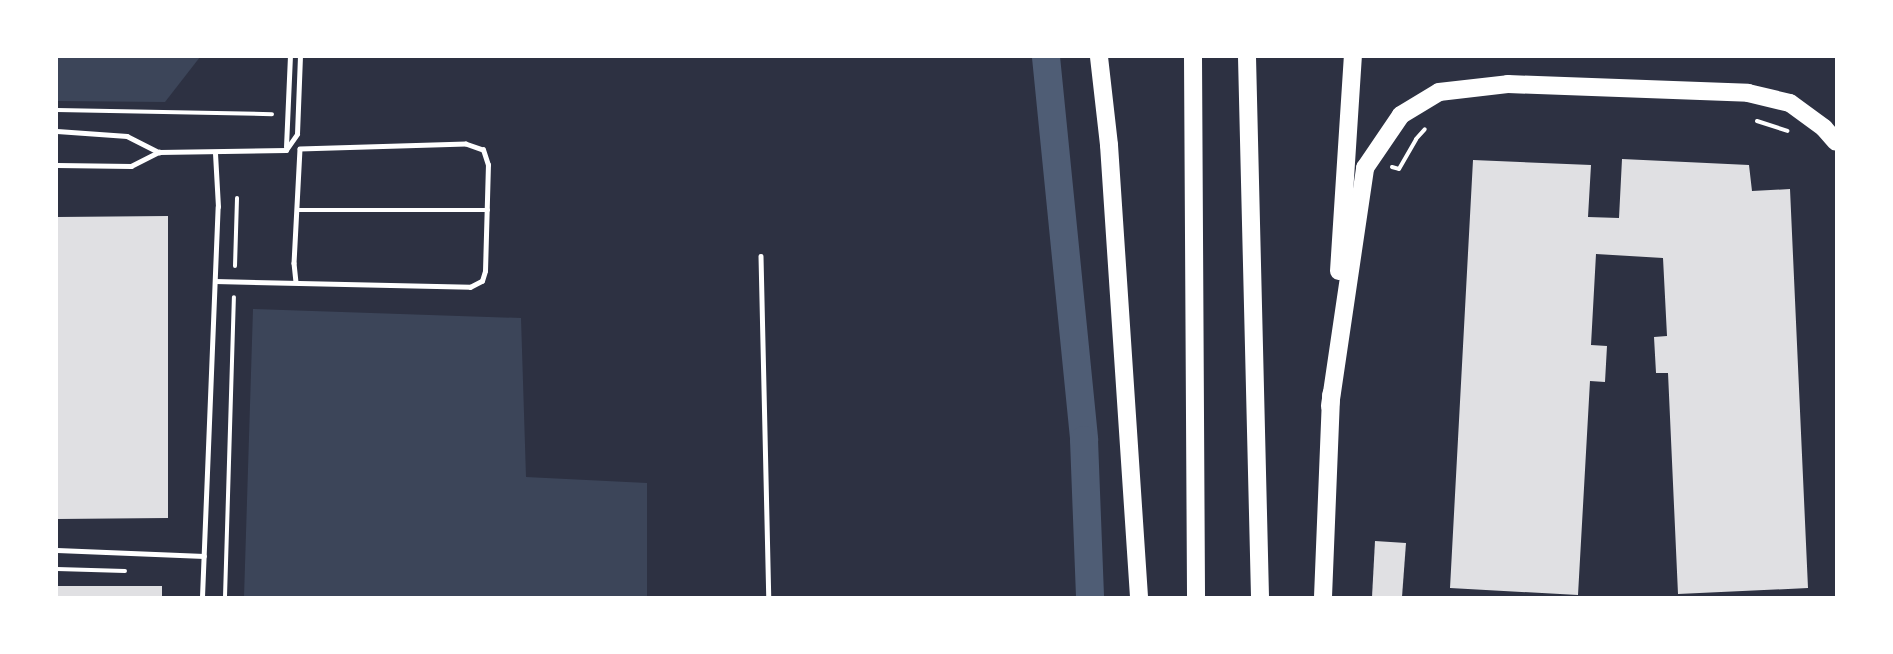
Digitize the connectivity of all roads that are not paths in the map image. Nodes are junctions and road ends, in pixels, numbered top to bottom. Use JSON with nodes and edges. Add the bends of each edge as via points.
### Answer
{"nodes":[{"id":1,"x":290,"y":57,"type":"edge"},
{"id":2,"x":300,"y":57,"type":"edge"},
{"id":3,"x":1099,"y":57,"type":"edge"},
{"id":4,"x":1192,"y":57,"type":"edge"},
{"id":5,"x":1247,"y":57,"type":"edge"},
{"id":6,"x":1353,"y":57,"type":"edge"},
{"id":7,"x":57,"y":131,"type":"edge"},
{"id":8,"x":1836,"y":142,"type":"edge"},
{"id":9,"x":286,"y":150,"type":"junction"},
{"id":10,"x":159,"y":152,"type":"junction"},
{"id":11,"x":214,"y":153,"type":"junction"},
{"id":12,"x":57,"y":165,"type":"edge"},
{"id":13,"x":298,"y":210,"type":"junction"},
{"id":14,"x":488,"y":210,"type":"junction"},
{"id":15,"x":761,"y":256,"type":"dead end"},
{"id":16,"x":215,"y":281,"type":"junction"},
{"id":17,"x":296,"y":282,"type":"junction"},
{"id":18,"x":1330,"y":406,"type":"junction"},
{"id":19,"x":57,"y":550,"type":"edge"},
{"id":20,"x":204,"y":556,"type":"junction"},
{"id":21,"x":202,"y":597,"type":"edge"},
{"id":22,"x":769,"y":597,"type":"edge"},
{"id":23,"x":1139,"y":597,"type":"edge"},
{"id":24,"x":1196,"y":597,"type":"edge"},
{"id":25,"x":1260,"y":597,"type":"edge"},
{"id":26,"x":1323,"y":597,"type":"edge"}],
"edges":[{"from":1,"to":9,"type":"lane"},
{"from":2,"to":9,"type":"lane","via":[[297,134]]},
{"from":3,"to":23,"type":"highway","via":[[1111,168]]},
{"from":4,"to":24,"type":"highway"},
{"from":5,"to":25,"type":"highway"},
{"from":6,"to":18,"type":"highway"},
{"from":7,"to":10,"type":"lane","via":[[127,136]]},
{"from":8,"to":18,"type":"highway","via":[[1790,103],[1748,93],[1508,84],[1438,92],[1401,115],[1365,168]]},
{"from":9,"to":11,"type":"lane"},
{"from":10,"to":11,"type":"lane"},
{"from":10,"to":12,"type":"lane","via":[[131,166]]},
{"from":11,"to":16,"type":"lane","via":[[218,207]]},
{"from":13,"to":14,"type":"lane"},
{"from":13,"to":14,"type":"lane","via":[[300,149],[466,144],[483,150],[488,165]]},
{"from":13,"to":17,"type":"lane"},
{"from":14,"to":17,"type":"lane","via":[[485,271],[482,281],[470,287]]},
{"from":15,"to":22,"type":"lane"},
{"from":16,"to":17,"type":"lane"},
{"from":16,"to":20,"type":"lane"},
{"from":18,"to":26,"type":"highway"},
{"from":19,"to":20,"type":"lane"},
{"from":20,"to":21,"type":"lane"}]}
